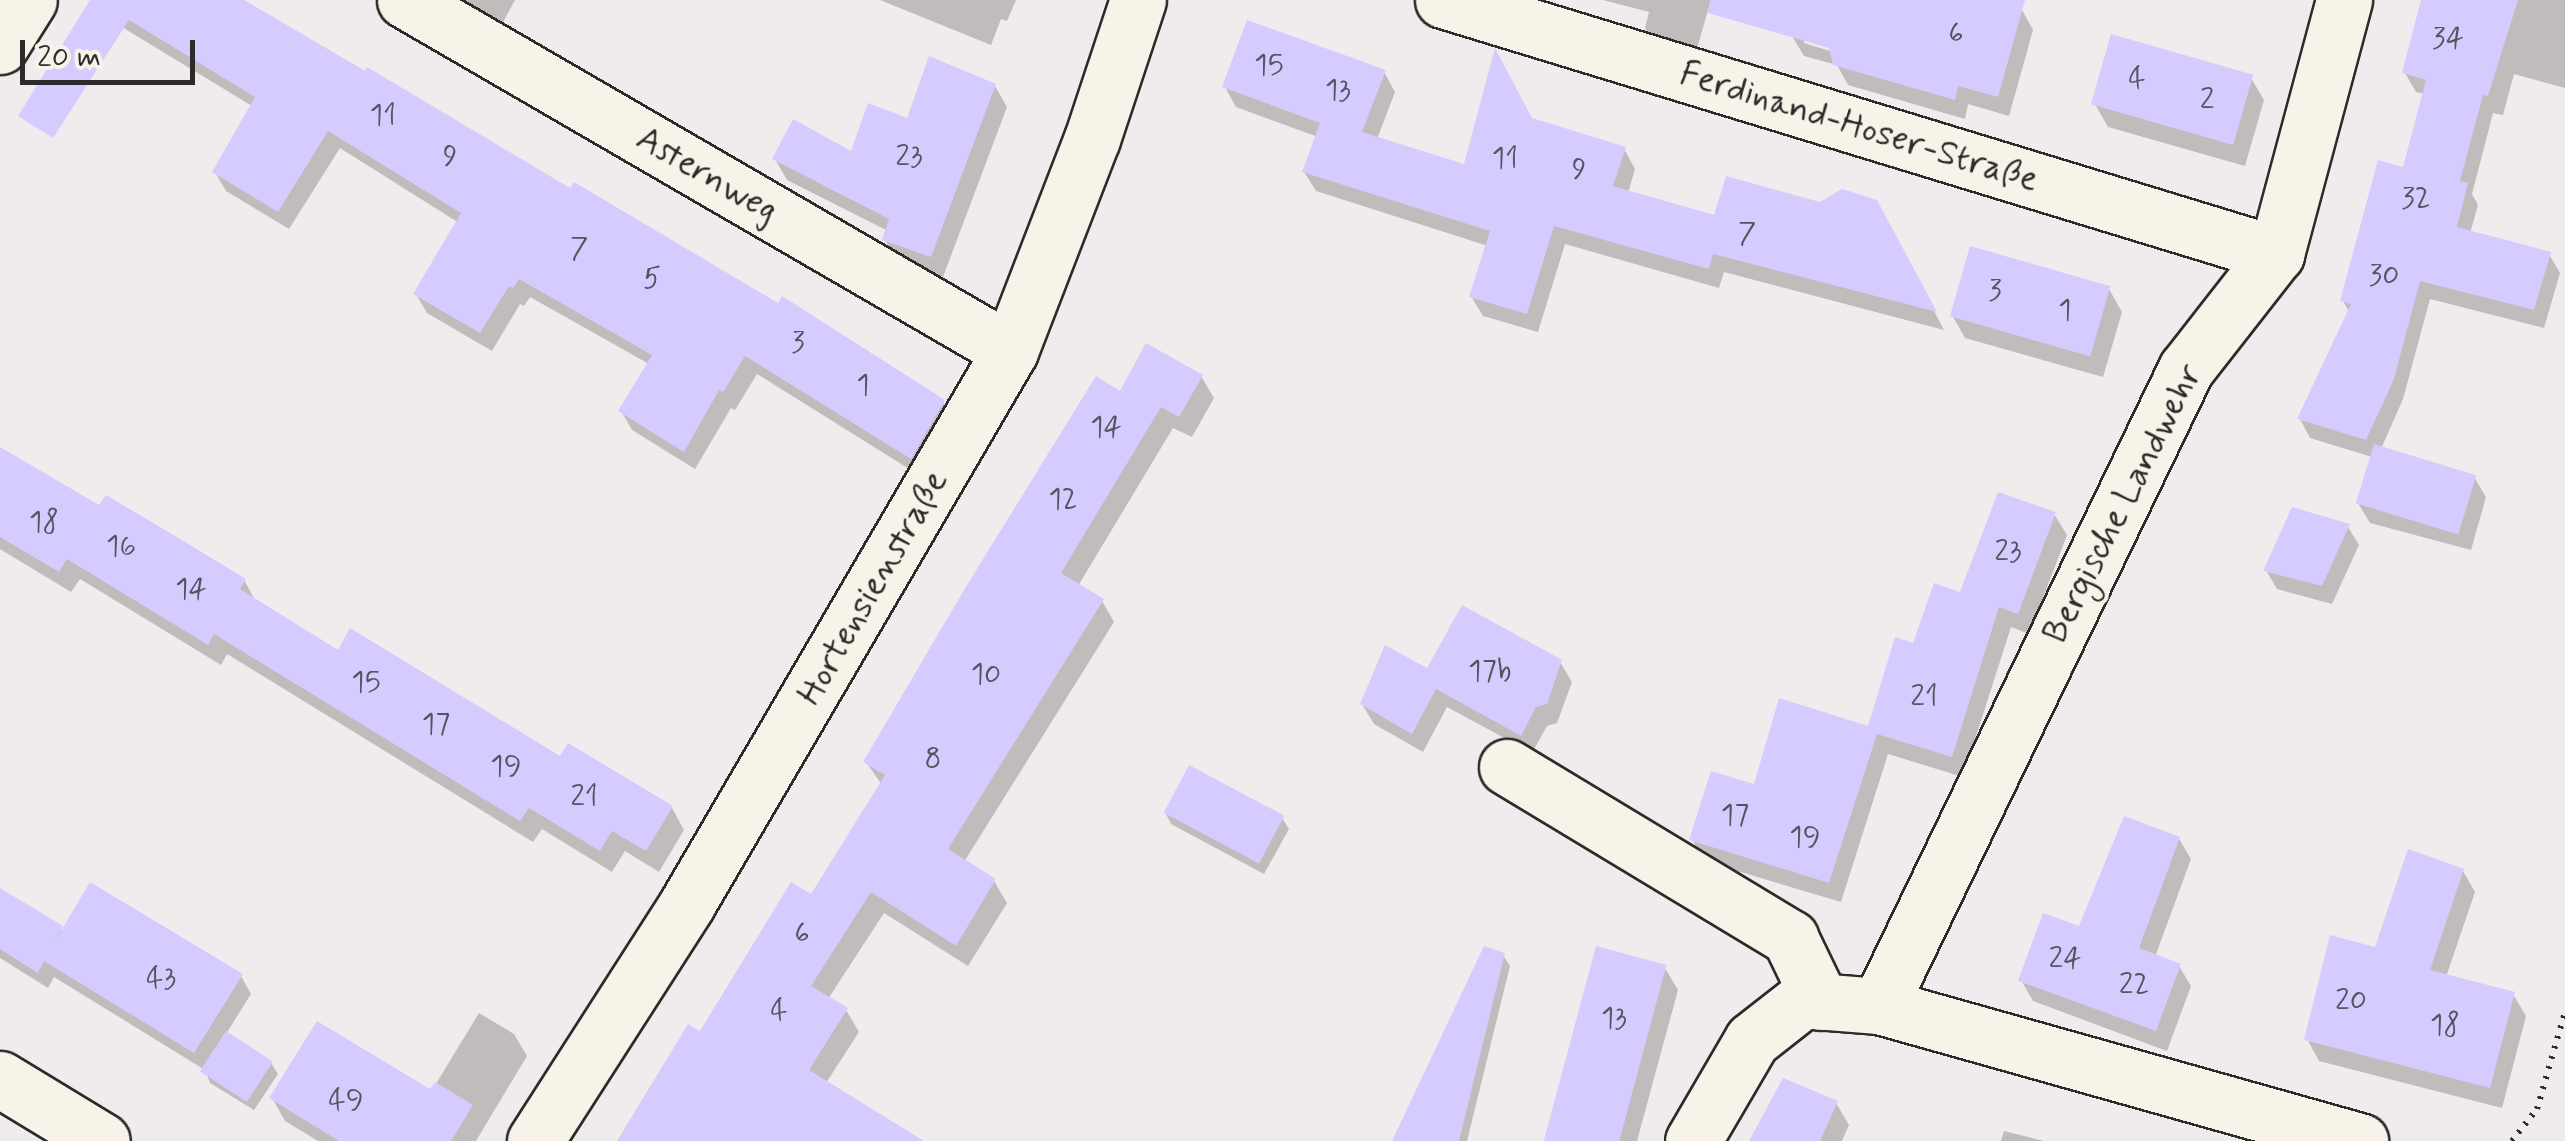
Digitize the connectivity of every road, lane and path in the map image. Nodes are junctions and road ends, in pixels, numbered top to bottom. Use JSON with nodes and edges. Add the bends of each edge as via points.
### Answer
{"nodes":[{"id":1,"x":29,"y":0,"type":"edge"},
{"id":2,"x":404,"y":0,"type":"edge"},
{"id":3,"x":1138,"y":0,"type":"edge"},
{"id":4,"x":1443,"y":0,"type":"edge"},
{"id":5,"x":2344,"y":0,"type":"edge"},
{"id":6,"x":0,"y":46,"type":"edge"},
{"id":7,"x":2276,"y":254,"type":"junction"},
{"id":8,"x":1010,"y":351,"type":"junction"},
{"id":9,"x":1507,"y":767,"type":"dead end"},
{"id":10,"x":1822,"y":1002,"type":"junction"},
{"id":11,"x":1879,"y":1006,"type":"junction"},
{"id":12,"x":2565,"y":1012,"type":"edge"},
{"id":13,"x":0,"y":1079,"type":"edge"},
{"id":14,"x":102,"y":1141,"type":"edge"},
{"id":15,"x":535,"y":1141,"type":"edge"},
{"id":16,"x":1693,"y":1141,"type":"edge"},
{"id":17,"x":2360,"y":1141,"type":"edge"},
{"id":18,"x":2512,"y":1141,"type":"edge"}],
"edges":[{"from":1,"to":6,"type":"street"},
{"from":2,"to":8,"type":"street","name":"Asternweg"},
{"from":3,"to":8,"type":"street","name":"Hortensienstraße"},
{"from":4,"to":7,"type":"street","name":"Ferdinand-Hoser-Straße"},
{"from":5,"to":7,"type":"street","name":"Bergische Landwehr"},
{"from":7,"to":11,"type":"street","name":"Bergische Landwehr","via":[[2186,368]]},
{"from":8,"to":15,"type":"street","name":"Hortensienstraße","via":[[687,904]]},
{"from":9,"to":10,"type":"street","via":[[1790,938]]},
{"from":10,"to":11,"type":"street"},
{"from":10,"to":16,"type":"street","via":[[1804,1000],[1752,1040]]},
{"from":11,"to":17,"type":"street"},
{"from":12,"to":18,"type":"path","via":[[2537,1109]]},
{"from":13,"to":14,"type":"street"}]}
